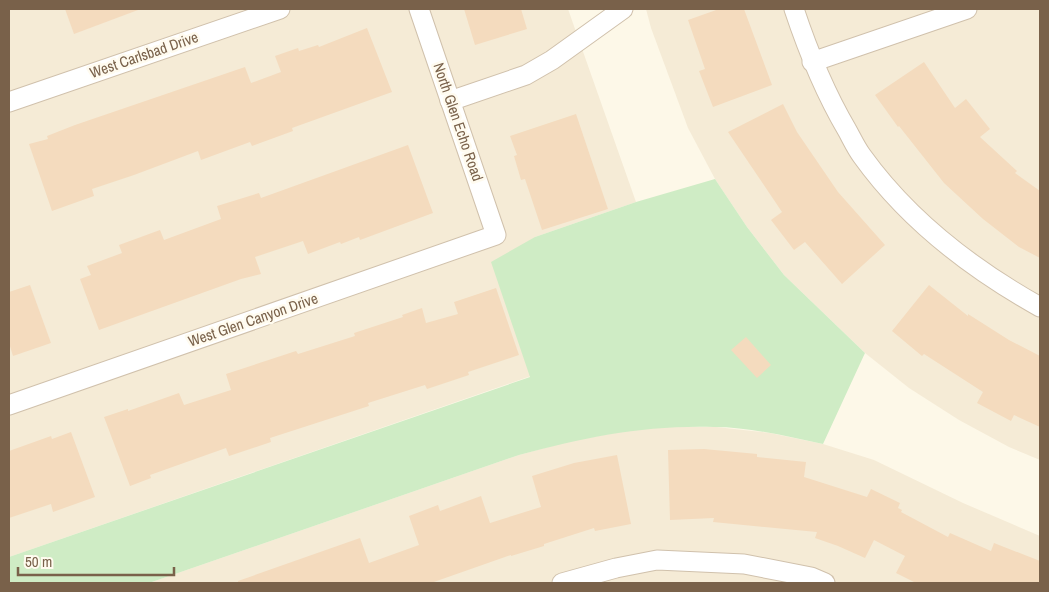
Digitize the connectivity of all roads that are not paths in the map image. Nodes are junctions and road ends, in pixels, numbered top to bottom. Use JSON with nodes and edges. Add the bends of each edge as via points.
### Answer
{"nodes":[{"id":1,"x":280,"y":9,"type":"edge"},
{"id":2,"x":419,"y":9,"type":"edge"},
{"id":3,"x":623,"y":9,"type":"edge"},
{"id":4,"x":794,"y":9,"type":"edge"},
{"id":5,"x":967,"y":9,"type":"edge"},
{"id":6,"x":812,"y":62,"type":"junction"},
{"id":7,"x":450,"y":100,"type":"junction"},
{"id":8,"x":9,"y":102,"type":"edge"},
{"id":9,"x":496,"y":235,"type":"joint"},
{"id":10,"x":1040,"y":307,"type":"edge"},
{"id":11,"x":9,"y":405,"type":"edge"},
{"id":12,"x":562,"y":583,"type":"edge"},
{"id":13,"x":825,"y":583,"type":"edge"}],
"edges":[{"from":1,"to":8,"type":"street","name":"West Carlsbad Drive"},
{"from":2,"to":7,"type":"street","name":"North Glen Echo Road"},
{"from":3,"to":7,"type":"street","via":[[526,75]]},
{"from":4,"to":6,"type":"street"},
{"from":5,"to":6,"type":"street"},
{"from":6,"to":10,"type":"street","via":[[834,109],[862,156],[893,193],[946,244],[1011,291]]},
{"from":7,"to":9,"type":"street","name":"North Glen Echo Road"},
{"from":9,"to":11,"type":"street","name":"West Glen Canyon Drive"},
{"from":12,"to":13,"type":"street","via":[[657,560],[744,564],[811,577]]}]}
